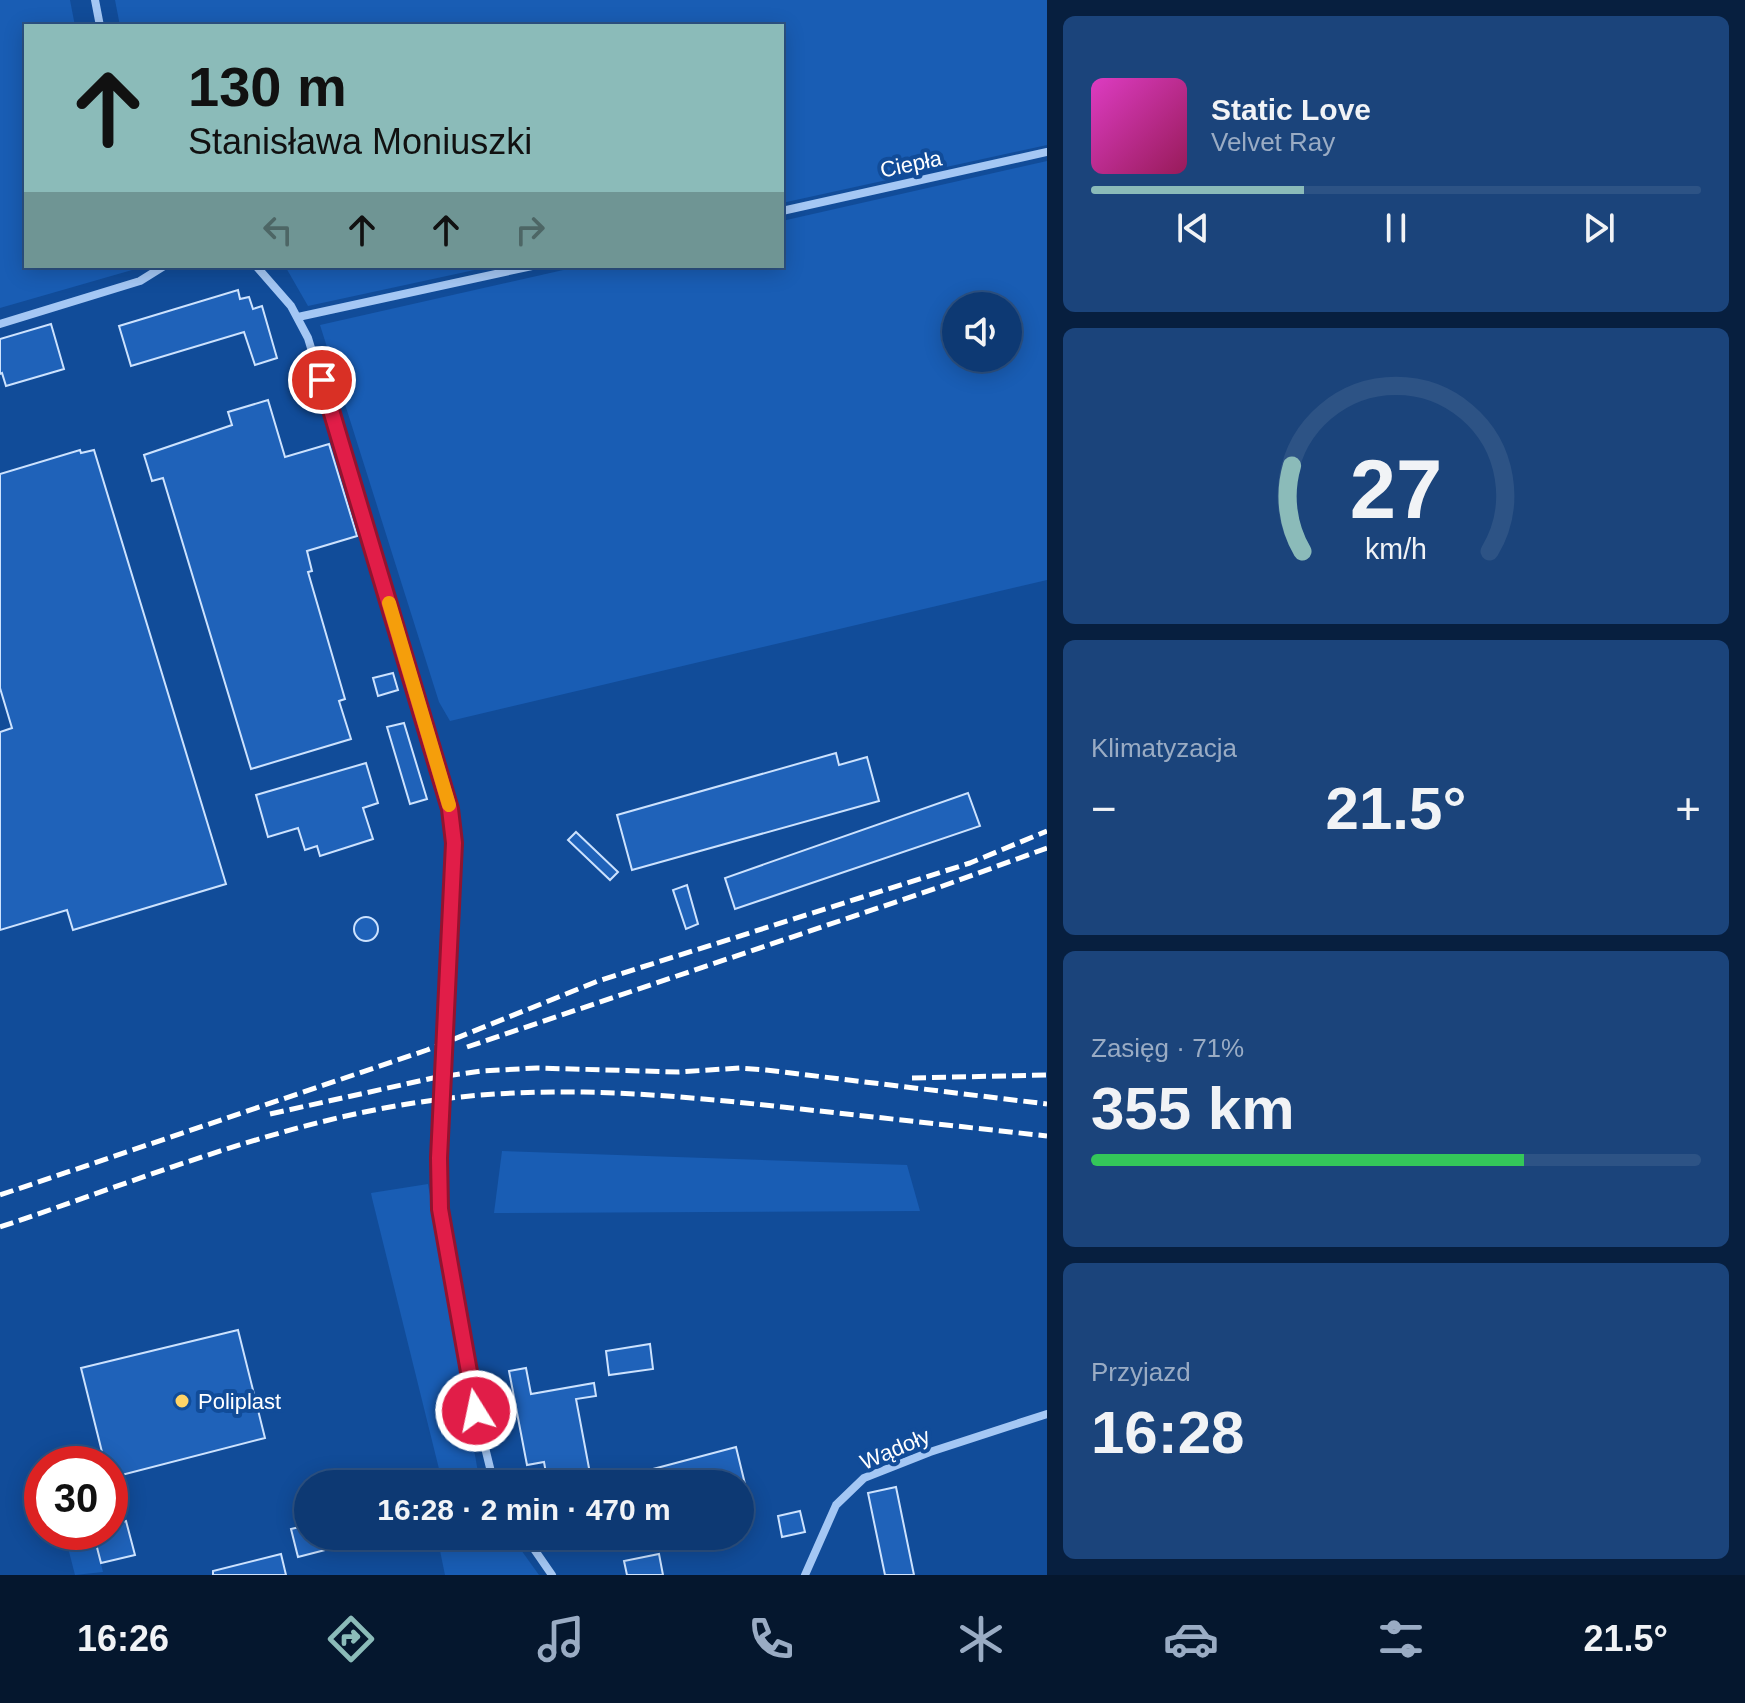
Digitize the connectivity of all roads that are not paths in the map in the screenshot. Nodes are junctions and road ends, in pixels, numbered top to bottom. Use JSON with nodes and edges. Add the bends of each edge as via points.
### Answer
{"nodes":[{"id":1,"x":95,"y":0,"type":"edge"},
{"id":2,"x":100,"y":24,"type":"edge"},
{"id":3,"x":1047,"y":152,"type":"edge"},
{"id":4,"x":784,"y":211,"type":"edge"},
{"id":5,"x":161,"y":268,"type":"edge"},
{"id":6,"x":258,"y":268,"type":"edge"},
{"id":7,"x":523,"y":268,"type":"edge"},
{"id":8,"x":298,"y":317,"type":"junction"},
{"id":9,"x":0,"y":324,"type":"edge"},
{"id":10,"x":1047,"y":1414,"type":"edge"},
{"id":11,"x":491,"y":1470,"type":"edge"},
{"id":12,"x":535,"y":1550,"type":"edge"},
{"id":13,"x":552,"y":1575,"type":"edge"},
{"id":14,"x":805,"y":1575,"type":"edge"}],
"edges":[{"from":1,"to":2,"type":"street"},
{"from":3,"to":4,"type":"street","name":"Ciepła"},
{"from":5,"to":9,"type":"street","via":[[126,286]]},
{"from":6,"to":8,"type":"street"},
{"from":7,"to":8,"type":"street"},
{"from":8,"to":11,"type":"street","bridge":true,"via":[[322,380],[450,809],[454,843],[440,1209]]},
{"from":10,"to":14,"type":"street","name":"Wądoły","via":[[864,1478],[836,1505]]},
{"from":12,"to":13,"type":"street"}]}
